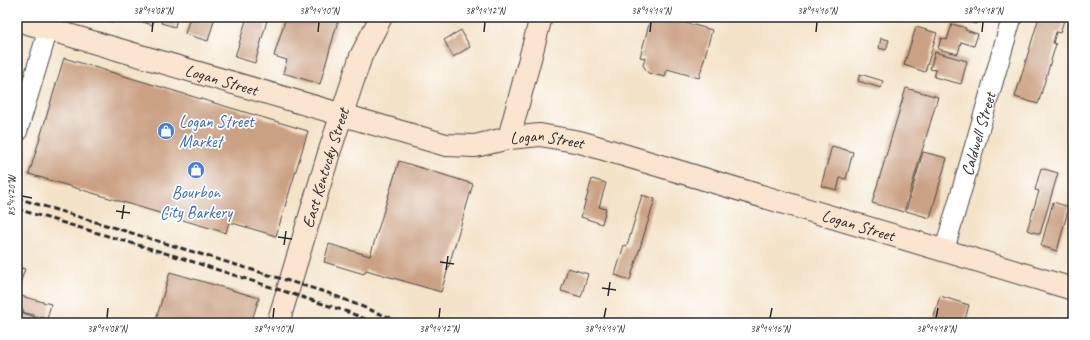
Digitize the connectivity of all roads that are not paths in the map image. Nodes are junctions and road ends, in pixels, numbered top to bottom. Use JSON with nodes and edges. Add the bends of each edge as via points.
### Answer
{"nodes":[{"id":1,"x":381,"y":17,"type":"edge"},
{"id":2,"x":541,"y":17,"type":"edge"},
{"id":3,"x":1012,"y":17,"type":"edge"},
{"id":4,"x":17,"y":20,"type":"edge"},
{"id":5,"x":50,"y":23,"type":"edge"},
{"id":6,"x":342,"y":115,"type":"junction"},
{"id":7,"x":17,"y":133,"type":"edge"},
{"id":8,"x":509,"y":138,"type":"junction"},
{"id":9,"x":944,"y":251,"type":"junction"},
{"id":10,"x":1073,"y":289,"type":"edge"},
{"id":11,"x":278,"y":323,"type":"edge"}],
"edges":[{"from":1,"to":6,"type":"main road","name":"East Kentucky Street","via":[[361,56]]},
{"from":2,"to":8,"type":"main road"},
{"from":3,"to":9,"type":"street","name":"Caldwell Street"},
{"from":4,"to":5,"type":"main road","name":"Logan Street"},
{"from":5,"to":6,"type":"main road","name":"Logan Street"},
{"from":5,"to":7,"type":"street"},
{"from":6,"to":8,"type":"main road","name":"Logan Street","via":[[446,145],[475,146]]},
{"from":6,"to":11,"type":"main road","name":"East Kentucky Street"},
{"from":8,"to":9,"type":"main road","name":"Logan Street","via":[[540,135],[580,142]]},
{"from":9,"to":10,"type":"main road","name":"Logan Street"}]}
